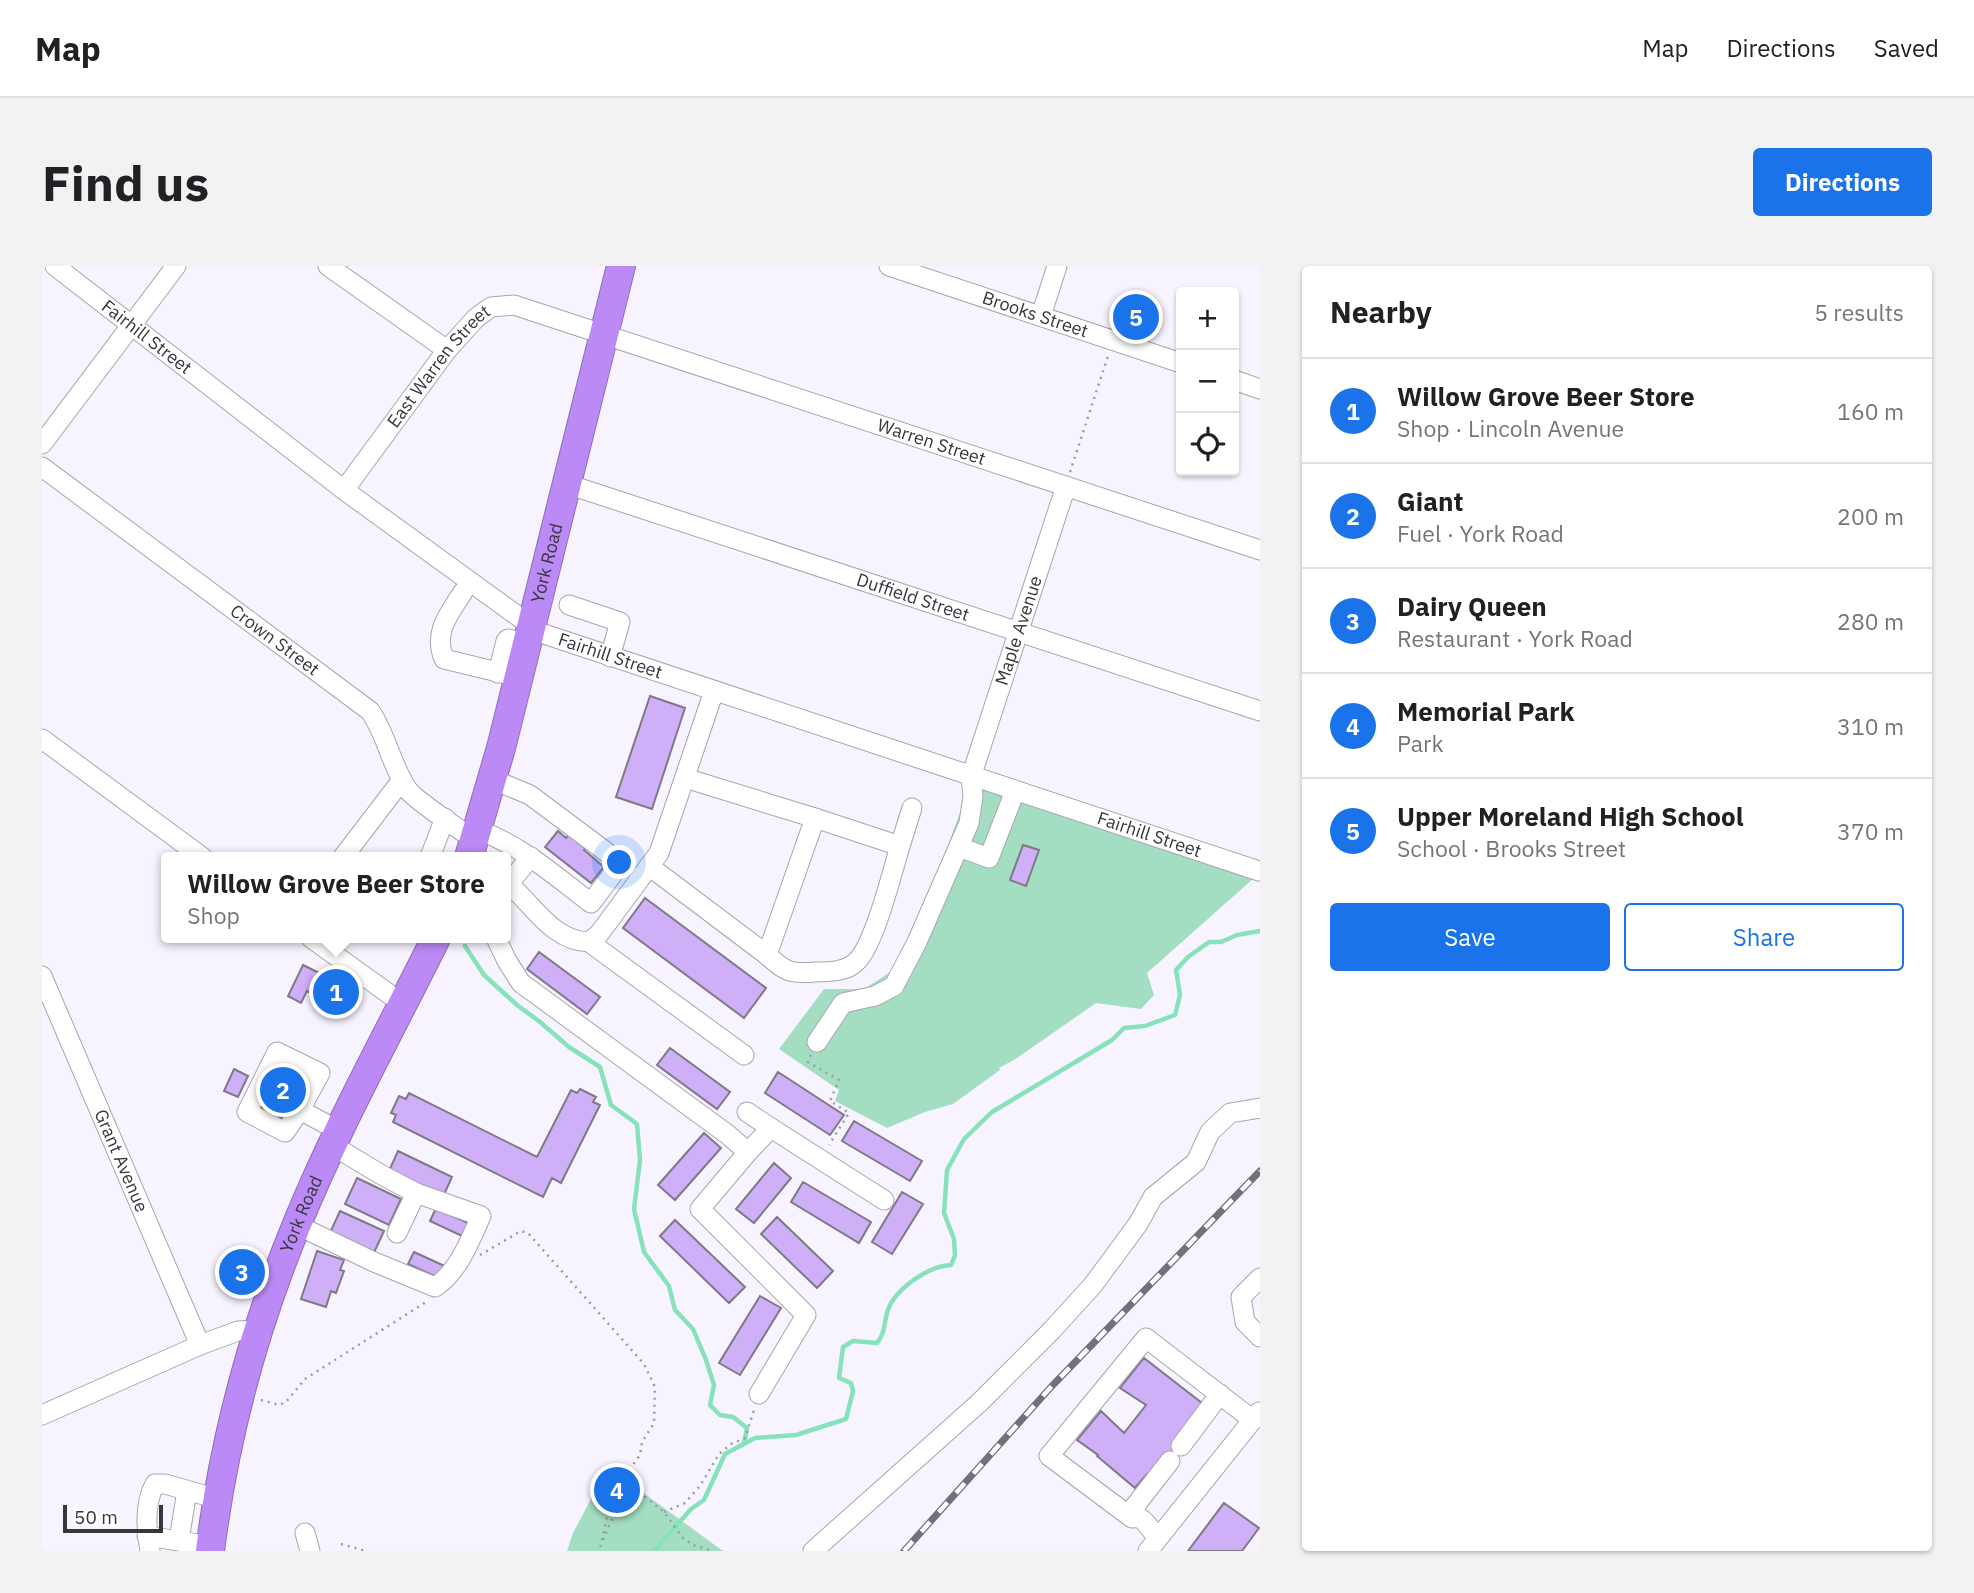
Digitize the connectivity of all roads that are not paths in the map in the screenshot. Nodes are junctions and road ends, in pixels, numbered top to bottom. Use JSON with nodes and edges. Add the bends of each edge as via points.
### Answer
{"nodes":[{"id":1,"x":55,"y":266,"type":"edge"},
{"id":2,"x":176,"y":266,"type":"edge"},
{"id":3,"x":328,"y":266,"type":"edge"},
{"id":4,"x":621,"y":266,"type":"edge"},
{"id":5,"x":889,"y":266,"type":"edge"},
{"id":6,"x":1057,"y":266,"type":"edge"},
{"id":7,"x":1041,"y":316,"type":"junction"},
{"id":8,"x":131,"y":324,"type":"junction"},
{"id":9,"x":604,"y":334,"type":"junction"},
{"id":10,"x":447,"y":350,"type":"junction"},
{"id":11,"x":1176,"y":361,"type":"edge"},
{"id":12,"x":1239,"y":382,"type":"edge"},
{"id":13,"x":1260,"y":389,"type":"edge"},
{"id":14,"x":42,"y":444,"type":"edge"},
{"id":15,"x":42,"y":467,"type":"edge"},
{"id":16,"x":567,"y":484,"type":"junction"},
{"id":17,"x":1066,"y":485,"type":"junction"},
{"id":18,"x":344,"y":490,"type":"junction"},
{"id":19,"x":1260,"y":550,"type":"edge"},
{"id":20,"x":467,"y":587,"type":"junction"},
{"id":21,"x":569,"y":605,"type":"dead end"},
{"id":22,"x":1017,"y":630,"type":"junction"},
{"id":23,"x":529,"y":635,"type":"junction"},
{"id":24,"x":610,"y":657,"type":"junction"},
{"id":25,"x":508,"y":675,"type":"junction"},
{"id":26,"x":714,"y":691,"type":"junction"},
{"id":27,"x":1260,"y":711,"type":"edge"},
{"id":28,"x":42,"y":739,"type":"edge"},
{"id":29,"x":971,"y":777,"type":"junction"},
{"id":30,"x":685,"y":778,"type":"junction"},
{"id":31,"x":492,"y":779,"type":"junction"},
{"id":32,"x":402,"y":780,"type":"junction"},
{"id":33,"x":1016,"y":791,"type":"junction"},
{"id":34,"x":912,"y":807,"type":"dead end"},
{"id":35,"x":445,"y":818,"type":"junction"},
{"id":36,"x":815,"y":818,"type":"junction"},
{"id":37,"x":474,"y":842,"type":"edge"},
{"id":38,"x":900,"y":846,"type":"junction"},
{"id":39,"x":959,"y":847,"type":"junction"},
{"id":40,"x":195,"y":852,"type":"edge"},
{"id":41,"x":347,"y":852,"type":"edge"},
{"id":42,"x":432,"y":852,"type":"edge"},
{"id":43,"x":531,"y":857,"type":"junction"},
{"id":44,"x":649,"y":866,"type":"junction"},
{"id":45,"x":1259,"y":871,"type":"edge"},
{"id":46,"x":511,"y":879,"type":"edge"},
{"id":47,"x":511,"y":886,"type":"edge"},
{"id":48,"x":589,"y":942,"type":"junction"},
{"id":49,"x":318,"y":943,"type":"edge"},
{"id":50,"x":434,"y":943,"type":"edge"},
{"id":51,"x":498,"y":943,"type":"edge"},
{"id":52,"x":767,"y":955,"type":"junction"},
{"id":53,"x":42,"y":976,"type":"edge"},
{"id":54,"x":403,"y":1004,"type":"junction"},
{"id":55,"x":817,"y":1042,"type":"road end"},
{"id":56,"x":744,"y":1055,"type":"dead end"},
{"id":57,"x":1260,"y":1108,"type":"edge"},
{"id":58,"x":300,"y":1110,"type":"dead end"},
{"id":59,"x":747,"y":1112,"type":"dead end"},
{"id":60,"x":771,"y":1128,"type":"junction"},
{"id":61,"x":335,"y":1138,"type":"junction"},
{"id":62,"x":748,"y":1152,"type":"junction"},
{"id":63,"x":416,"y":1192,"type":"junction"},
{"id":64,"x":884,"y":1200,"type":"dead end"},
{"id":65,"x":297,"y":1225,"type":"junction"},
{"id":66,"x":397,"y":1233,"type":"dead end"},
{"id":67,"x":1260,"y":1278,"type":"edge"},
{"id":68,"x":258,"y":1330,"type":"junction"},
{"id":69,"x":1260,"y":1337,"type":"edge"},
{"id":70,"x":200,"y":1345,"type":"junction"},
{"id":71,"x":759,"y":1394,"type":"road end"},
{"id":72,"x":1220,"y":1394,"type":"junction"},
{"id":73,"x":42,"y":1415,"type":"edge"},
{"id":74,"x":1257,"y":1415,"type":"edge"},
{"id":75,"x":187,"y":1491,"type":"junction"},
{"id":76,"x":218,"y":1499,"type":"junction"},
{"id":77,"x":1130,"y":1516,"type":"junction"},
{"id":78,"x":179,"y":1540,"type":"junction"},
{"id":79,"x":1153,"y":1540,"type":"edge"},
{"id":80,"x":149,"y":1544,"type":"edge"},
{"id":81,"x":210,"y":1548,"type":"edge"},
{"id":82,"x":813,"y":1551,"type":"edge"}],
"edges":[{"from":1,"to":8,"type":"street","name":"Fairhill Street"},
{"from":2,"to":8,"type":"street"},
{"from":3,"to":10,"type":"street"},
{"from":4,"to":9,"type":"highway","name":"York Road"},
{"from":5,"to":7,"type":"street","name":"Brooks Street"},
{"from":6,"to":7,"type":"street"},
{"from":7,"to":11,"type":"street","name":"Brooks Street"},
{"from":8,"to":14,"type":"street"},
{"from":8,"to":18,"type":"street","name":"Fairhill Street"},
{"from":9,"to":10,"type":"street","name":"East Warren Street","via":[[514,305],[491,307]]},
{"from":9,"to":16,"type":"highway","name":"York Road"},
{"from":9,"to":17,"type":"street","name":"Warren Street"},
{"from":10,"to":18,"type":"street","name":"East Warren Street"},
{"from":12,"to":13,"type":"street"},
{"from":15,"to":32,"type":"street","name":"Crown Street","via":[[370,711]]},
{"from":16,"to":22,"type":"street","name":"Duffield Street"},
{"from":16,"to":23,"type":"highway","name":"York Road"},
{"from":17,"to":19,"type":"street","name":"Warren Street"},
{"from":17,"to":22,"type":"street","name":"Maple Avenue"},
{"from":18,"to":20,"type":"street","name":"Fairhill Street"},
{"from":20,"to":23,"type":"street","name":"Fairhill Street","via":[[500,604]]},
{"from":20,"to":25,"type":"street","via":[[441,627],[442,655]]},
{"from":21,"to":24,"type":"street","via":[[620,622]]},
{"from":22,"to":27,"type":"street","name":"Duffield Street"},
{"from":22,"to":29,"type":"street","name":"Maple Avenue"},
{"from":23,"to":24,"type":"street","name":"Fairhill Street"},
{"from":23,"to":25,"type":"highway","name":"York Road"},
{"from":24,"to":26,"type":"street","name":"Fairhill Street"},
{"from":25,"to":31,"type":"highway","name":"York Road"},
{"from":26,"to":29,"type":"street","name":"Fairhill Street"},
{"from":26,"to":30,"type":"street"},
{"from":28,"to":40,"type":"street"},
{"from":29,"to":33,"type":"street","name":"Fairhill Street"},
{"from":29,"to":39,"type":"street","name":"Maple Avenue","via":[[969,823]]},
{"from":30,"to":36,"type":"street"},
{"from":30,"to":44,"type":"street","via":[[659,853]]},
{"from":31,"to":37,"type":"highway","name":"York Road"},
{"from":31,"to":43,"type":"street","name":"Crown Street","via":[[530,795],[621,863],[591,904]]},
{"from":32,"to":35,"type":"street","name":"Crown Street","via":[[410,793]]},
{"from":32,"to":41,"type":"street"},
{"from":33,"to":39,"type":"street","via":[[989,858]]},
{"from":33,"to":45,"type":"street","name":"Fairhill Street"},
{"from":34,"to":38,"type":"street"},
{"from":35,"to":37,"type":"street","name":"Crown Street"},
{"from":35,"to":42,"type":"street"},
{"from":36,"to":38,"type":"street"},
{"from":36,"to":52,"type":"street"},
{"from":37,"to":43,"type":"street","name":"Crown Street","via":[[496,836]]},
{"from":38,"to":52,"type":"street","via":[[869,944],[858,961],[832,971],[790,973]]},
{"from":39,"to":55,"type":"street","name":"Maple Avenue","via":[[894,986],[843,1003]]},
{"from":43,"to":46,"type":"street"},
{"from":44,"to":48,"type":"street"},
{"from":44,"to":52,"type":"street"},
{"from":47,"to":48,"type":"street","via":[[562,935],[575,942]]},
{"from":48,"to":56,"type":"street"},
{"from":49,"to":54,"type":"street"},
{"from":50,"to":54,"type":"highway","name":"York Road"},
{"from":51,"to":62,"type":"street","via":[[521,983]]},
{"from":53,"to":70,"type":"street","name":"Grant Avenue"},
{"from":54,"to":61,"type":"highway","name":"York Road"},
{"from":57,"to":82,"type":"street","via":[[1230,1114],[1210,1132],[1196,1162],[1153,1197],[1093,1285],[1052,1330],[979,1403]]},
{"from":58,"to":61,"type":"street"},
{"from":59,"to":60,"type":"street"},
{"from":60,"to":62,"type":"street"},
{"from":60,"to":64,"type":"street"},
{"from":61,"to":63,"type":"street","via":[[380,1174]]},
{"from":61,"to":65,"type":"highway","name":"York Road"},
{"from":62,"to":71,"type":"street","via":[[700,1209],[806,1315]]},
{"from":63,"to":65,"type":"street","via":[[481,1216],[446,1280],[435,1287]]},
{"from":63,"to":66,"type":"street"},
{"from":65,"to":68,"type":"highway","name":"York Road"},
{"from":67,"to":69,"type":"street","via":[[1241,1297],[1245,1322]]},
{"from":68,"to":70,"type":"street","via":[[238,1331]]},
{"from":68,"to":76,"type":"highway","name":"York Road"},
{"from":70,"to":73,"type":"street"},
{"from":72,"to":74,"type":"street"},
{"from":72,"to":77,"type":"street"},
{"from":72,"to":77,"type":"street","via":[[1146,1338],[1049,1456]]},
{"from":74,"to":79,"type":"street"},
{"from":75,"to":76,"type":"street"},
{"from":75,"to":78,"type":"street"},
{"from":75,"to":80,"type":"street","via":[[155,1484],[148,1496]]},
{"from":76,"to":81,"type":"highway","name":"York Road"},
{"from":77,"to":79,"type":"street"},
{"from":78,"to":80,"type":"street"},
{"from":78,"to":81,"type":"street"}]}
